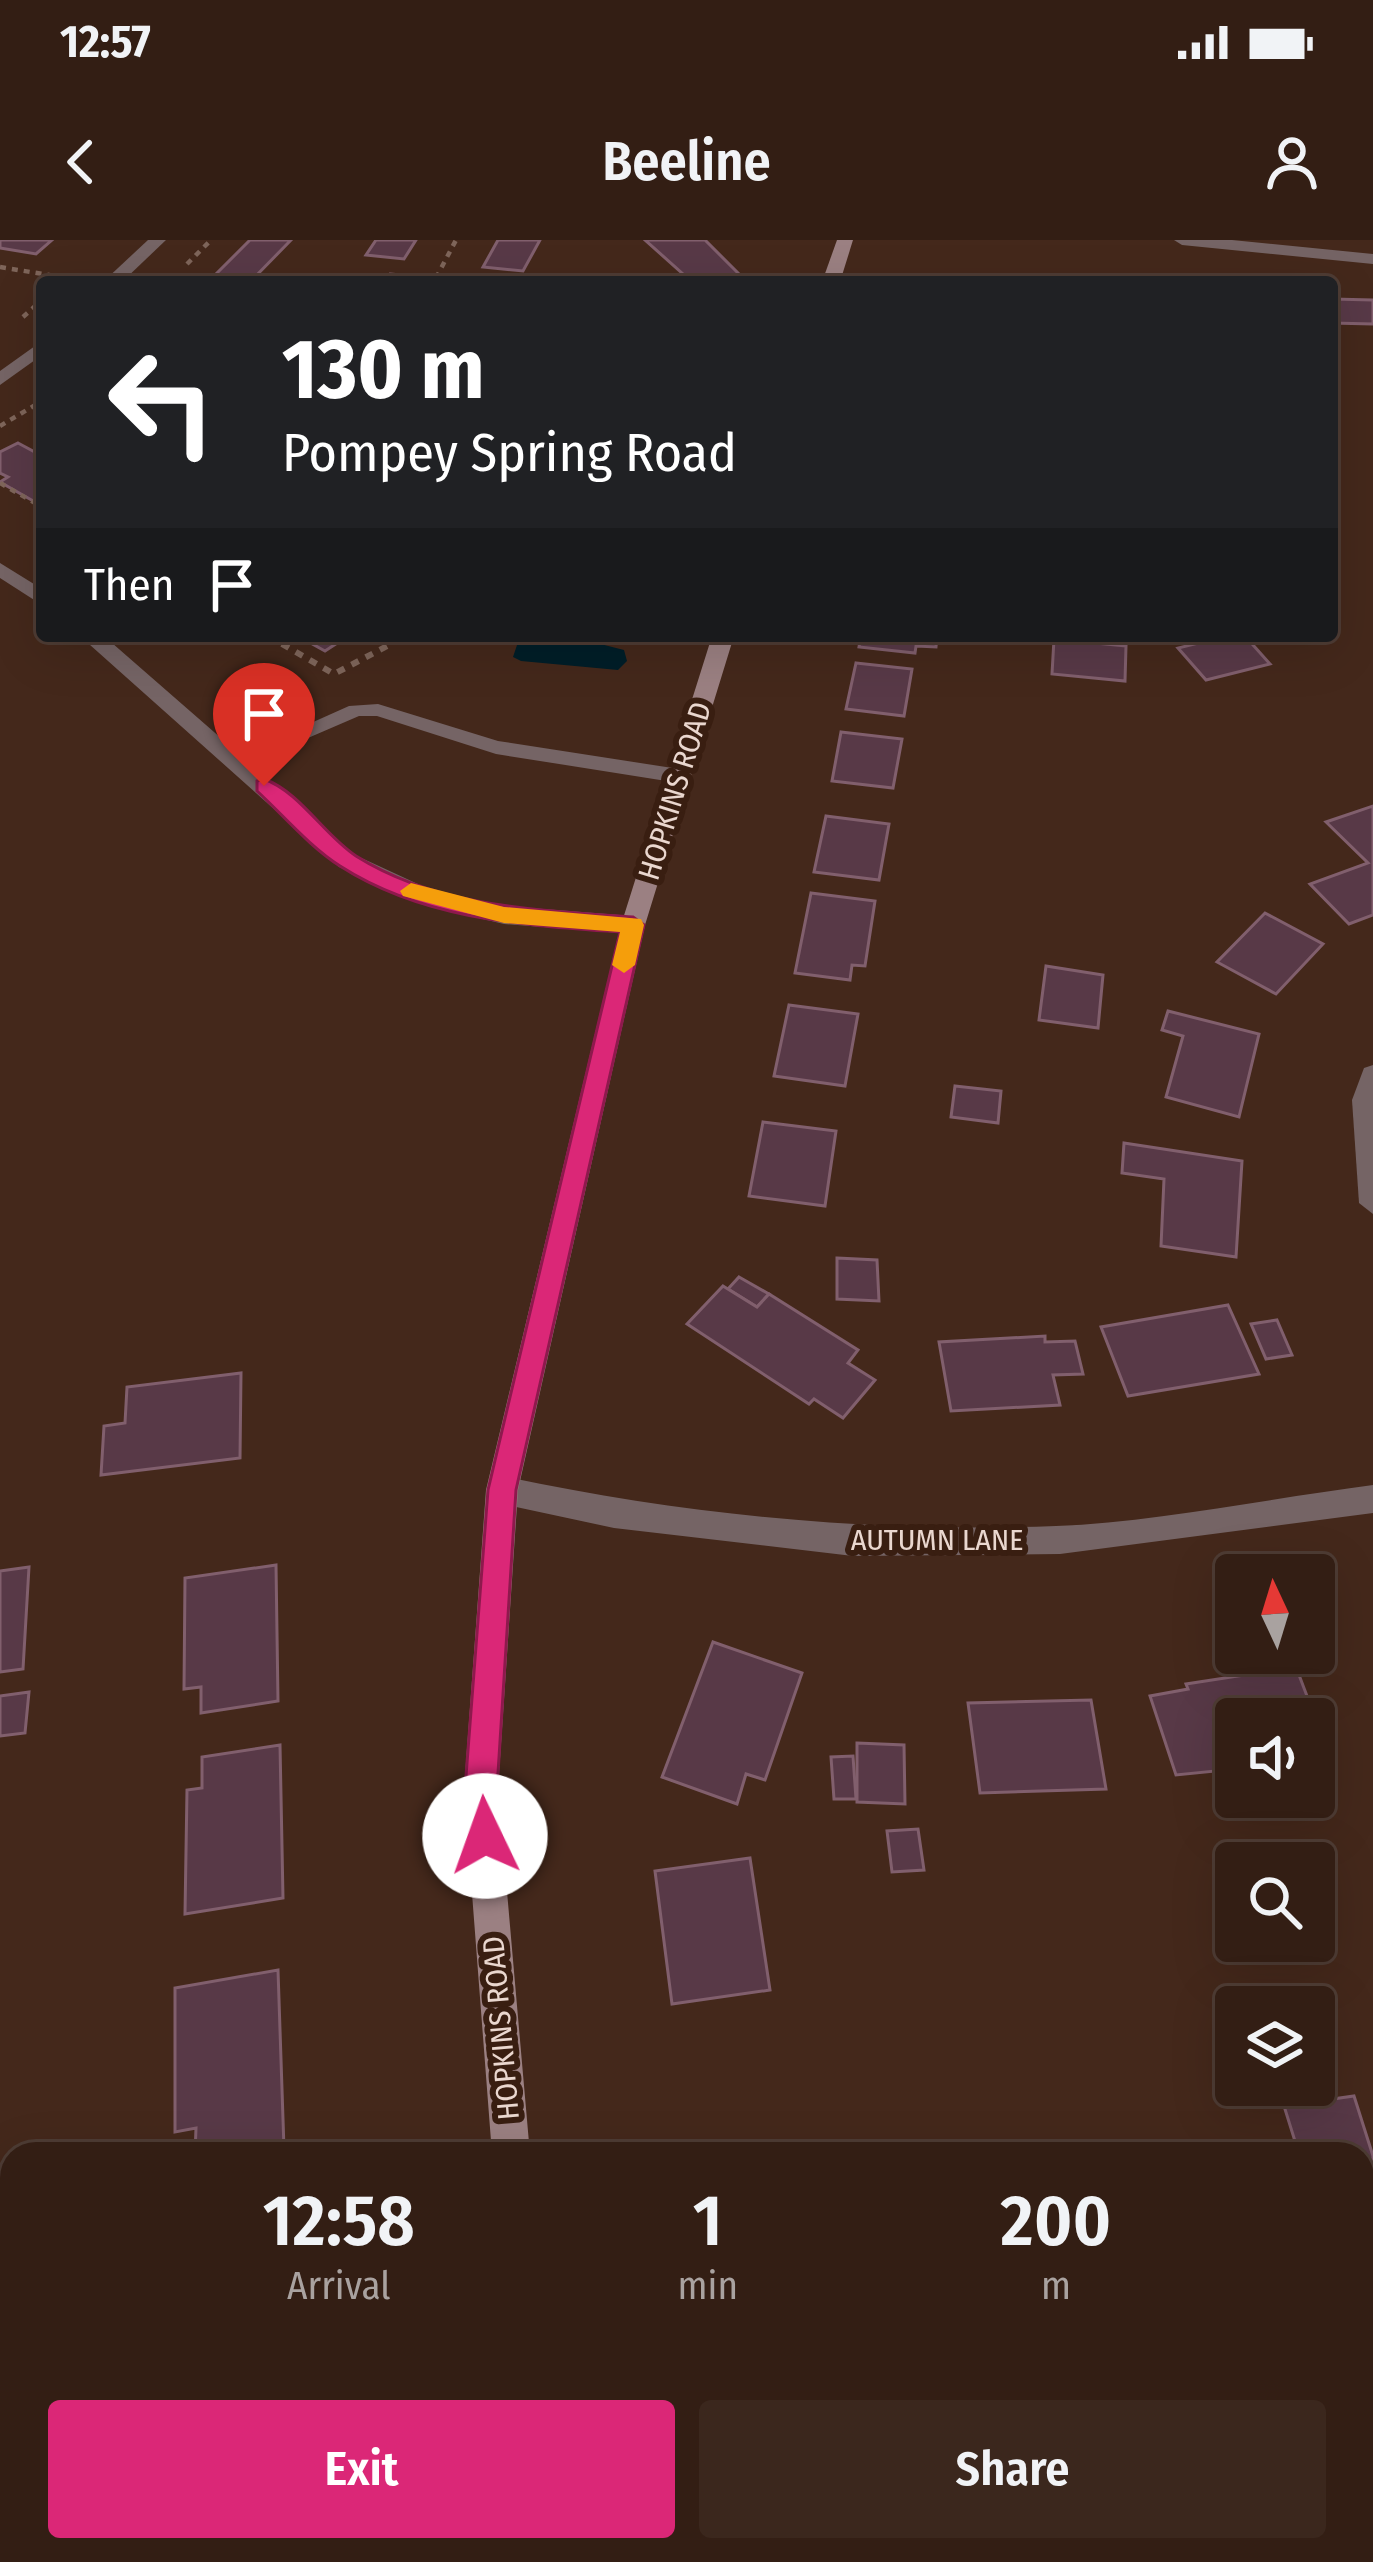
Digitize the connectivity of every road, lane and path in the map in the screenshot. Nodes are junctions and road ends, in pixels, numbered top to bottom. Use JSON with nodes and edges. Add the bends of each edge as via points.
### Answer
{"nodes":[{"id":1,"x":158,"y":240,"type":"edge"},
{"id":2,"x":456,"y":240,"type":"edge"},
{"id":3,"x":844,"y":240,"type":"edge"},
{"id":4,"x":1182,"y":240,"type":"edge"},
{"id":5,"x":1373,"y":259,"type":"edge"},
{"id":6,"x":0,"y":266,"type":"edge"},
{"id":7,"x":56,"y":276,"type":"edge"},
{"id":8,"x":119,"y":276,"type":"edge"},
{"id":9,"x":437,"y":276,"type":"edge"},
{"id":10,"x":833,"y":276,"type":"edge"},
{"id":11,"x":36,"y":351,"type":"edge"},
{"id":12,"x":0,"y":380,"type":"edge"},
{"id":13,"x":36,"y":405,"type":"edge"},
{"id":14,"x":0,"y":426,"type":"edge"},
{"id":15,"x":0,"y":483,"type":"edge"},
{"id":16,"x":36,"y":504,"type":"edge"},
{"id":17,"x":0,"y":569,"type":"edge"},
{"id":18,"x":36,"y":595,"type":"edge"},
{"id":19,"x":98,"y":642,"type":"edge"},
{"id":20,"x":278,"y":642,"type":"edge"},
{"id":21,"x":395,"y":642,"type":"edge"},
{"id":22,"x":721,"y":642,"type":"edge"},
{"id":23,"x":236,"y":761,"type":"junction"},
{"id":24,"x":679,"y":776,"type":"junction"},
{"id":25,"x":633,"y":925,"type":"junction"},
{"id":26,"x":1373,"y":1075,"type":"edge"},
{"id":27,"x":1373,"y":1203,"type":"edge"},
{"id":28,"x":502,"y":1490,"type":"junction"},
{"id":29,"x":1373,"y":1499,"type":"edge"},
{"id":30,"x":510,"y":2142,"type":"edge"}],
"edges":[{"from":1,"to":8,"type":"street"},
{"from":2,"to":9,"type":"path"},
{"from":3,"to":10,"type":"main road"},
{"from":4,"to":5,"type":"street"},
{"from":6,"to":7,"type":"path"},
{"from":11,"to":12,"type":"street"},
{"from":13,"to":14,"type":"path"},
{"from":15,"to":16,"type":"path"},
{"from":17,"to":18,"type":"street"},
{"from":19,"to":23,"type":"street"},
{"from":20,"to":21,"type":"path","via":[[334,674]]},
{"from":22,"to":24,"type":"main road","name":"HOPKINS ROAD"},
{"from":23,"to":24,"type":"lane","via":[[356,710],[378,710],[496,747]]},
{"from":23,"to":25,"type":"street","via":[[347,860],[427,898],[504,915]]},
{"from":24,"to":25,"type":"main road","name":"HOPKINS ROAD"},
{"from":25,"to":28,"type":"main road","name":"HOPKINS ROAD"},
{"from":26,"to":27,"type":"street","via":[[1364,1100]]},
{"from":28,"to":29,"type":"street","name":"AUTUMN LANE","via":[[614,1514],[853,1542],[1060,1540]]},
{"from":28,"to":30,"type":"main road","name":"HOPKINS ROAD","via":[[481,1789]]}]}
